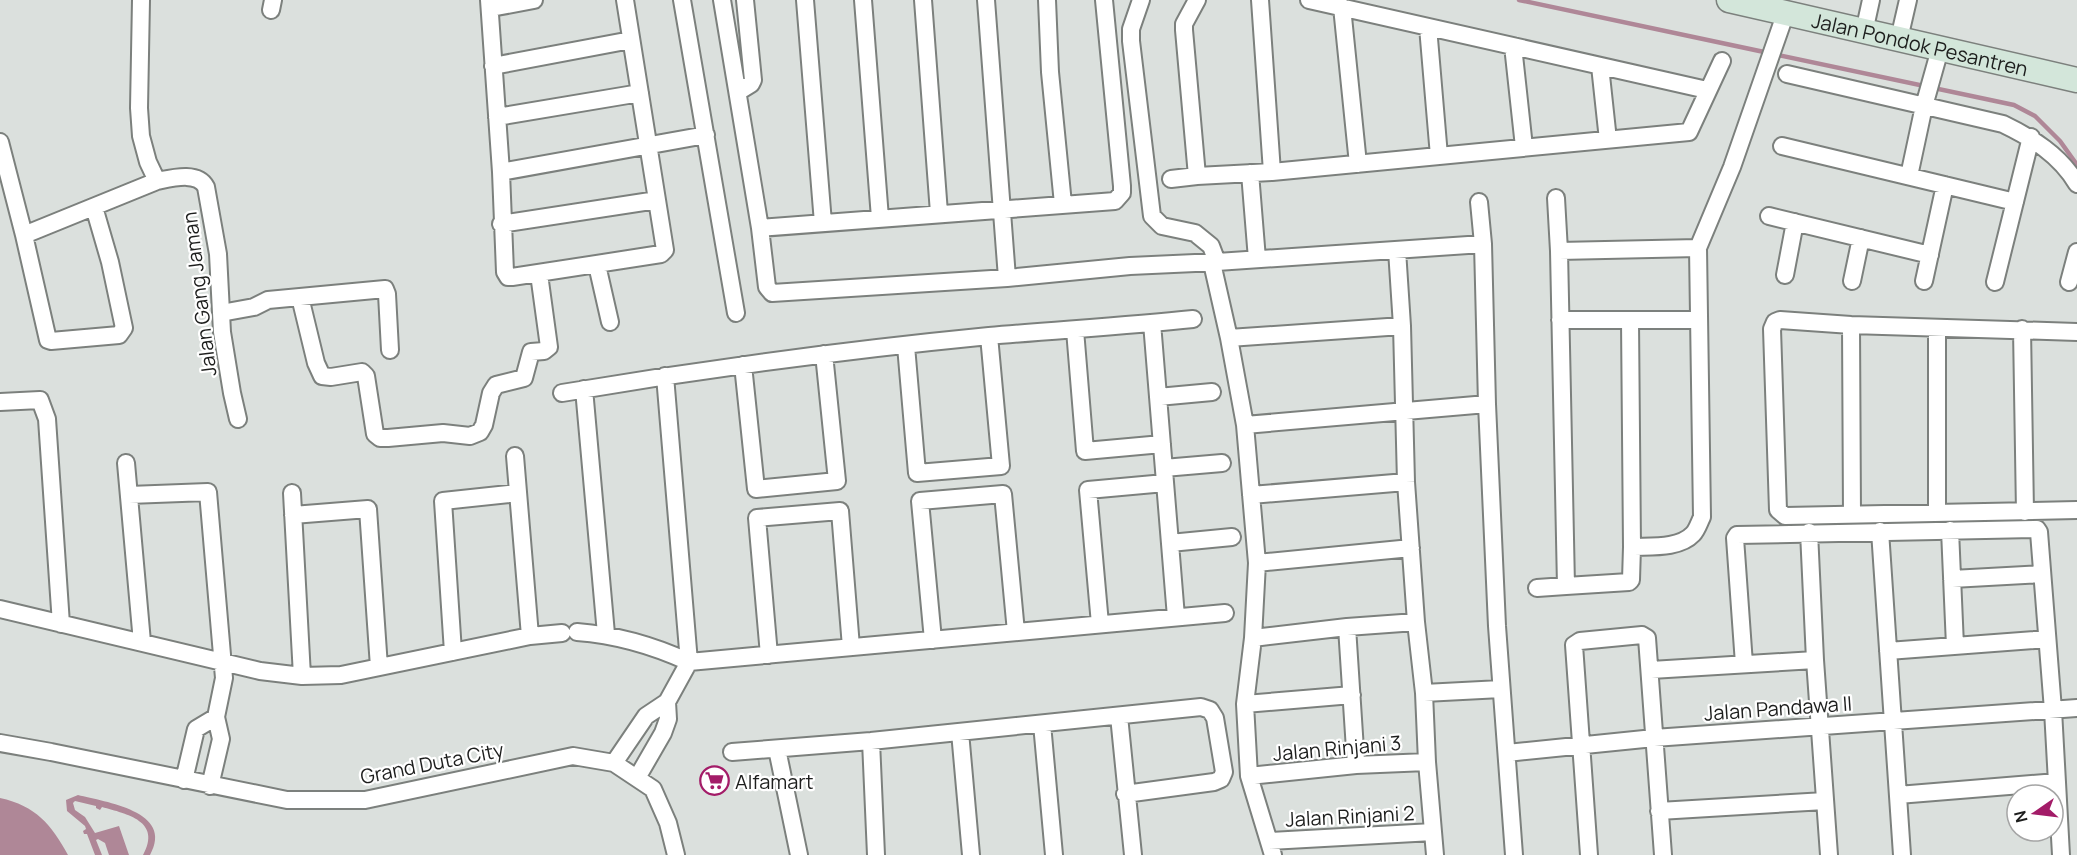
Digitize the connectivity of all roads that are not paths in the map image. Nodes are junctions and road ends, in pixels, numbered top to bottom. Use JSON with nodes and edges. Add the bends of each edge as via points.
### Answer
{"nodes":[{"id":1,"x":141,"y":0,"type":"edge"},
{"id":2,"x":534,"y":0,"type":"edge"},
{"id":3,"x":625,"y":0,"type":"edge"},
{"id":4,"x":682,"y":0,"type":"edge"},
{"id":5,"x":722,"y":0,"type":"edge"},
{"id":6,"x":745,"y":0,"type":"edge"},
{"id":7,"x":806,"y":0,"type":"edge"},
{"id":8,"x":863,"y":0,"type":"edge"},
{"id":9,"x":923,"y":0,"type":"edge"},
{"id":10,"x":986,"y":0,"type":"edge"},
{"id":11,"x":1047,"y":0,"type":"edge"},
{"id":12,"x":1104,"y":0,"type":"edge"},
{"id":13,"x":1141,"y":0,"type":"edge"},
{"id":14,"x":1197,"y":0,"type":"edge"},
{"id":15,"x":1260,"y":0,"type":"edge"},
{"id":16,"x":1310,"y":0,"type":"edge"},
{"id":17,"x":1729,"y":0,"type":"edge"},
{"id":18,"x":1871,"y":0,"type":"edge"},
{"id":19,"x":1908,"y":0,"type":"edge"},
{"id":20,"x":490,"y":4,"type":"edge"},
{"id":21,"x":1342,"y":7,"type":"junction"},
{"id":22,"x":1786,"y":12,"type":"junction"},
{"id":23,"x":1428,"y":27,"type":"junction"},
{"id":24,"x":1864,"y":32,"type":"junction"},
{"id":25,"x":1899,"y":39,"type":"junction"},
{"id":26,"x":631,"y":40,"type":"junction"},
{"id":27,"x":1513,"y":46,"type":"junction"},
{"id":28,"x":1940,"y":49,"type":"junction"},
{"id":29,"x":1722,"y":62,"type":"dead end"},
{"id":30,"x":493,"y":66,"type":"junction"},
{"id":31,"x":1600,"y":66,"type":"junction"},
{"id":32,"x":1787,"y":74,"type":"dead end"},
{"id":33,"x":2077,"y":80,"type":"edge"},
{"id":34,"x":1707,"y":90,"type":"junction"},
{"id":35,"x":738,"y":92,"type":"junction"},
{"id":36,"x":640,"y":93,"type":"junction"},
{"id":37,"x":1928,"y":93,"type":"junction"},
{"id":38,"x":497,"y":117,"type":"junction"},
{"id":39,"x":706,"y":135,"type":"junction"},
{"id":40,"x":2031,"y":137,"type":"junction"},
{"id":41,"x":1608,"y":140,"type":"junction"},
{"id":42,"x":0,"y":142,"type":"edge"},
{"id":43,"x":649,"y":146,"type":"junction"},
{"id":44,"x":1782,"y":146,"type":"dead end"},
{"id":45,"x":1524,"y":147,"type":"junction"},
{"id":46,"x":1439,"y":156,"type":"junction"},
{"id":47,"x":1358,"y":164,"type":"junction"},
{"id":48,"x":501,"y":172,"type":"junction"},
{"id":49,"x":1272,"y":172,"type":"junction"},
{"id":50,"x":1250,"y":173,"type":"junction"},
{"id":51,"x":1197,"y":176,"type":"junction"},
{"id":52,"x":1909,"y":177,"type":"junction"},
{"id":53,"x":1171,"y":178,"type":"dead end"},
{"id":54,"x":157,"y":181,"type":"junction"},
{"id":55,"x":2077,"y":184,"type":"edge"},
{"id":56,"x":1945,"y":185,"type":"junction"},
{"id":57,"x":1556,"y":198,"type":"dead end"},
{"id":58,"x":657,"y":200,"type":"junction"},
{"id":59,"x":1479,"y":202,"type":"dead end"},
{"id":60,"x":2015,"y":202,"type":"junction"},
{"id":61,"x":1063,"y":204,"type":"junction"},
{"id":62,"x":94,"y":207,"type":"junction"},
{"id":63,"x":1003,"y":209,"type":"junction"},
{"id":64,"x":939,"y":213,"type":"junction"},
{"id":65,"x":1768,"y":216,"type":"dead end"},
{"id":66,"x":880,"y":218,"type":"junction"},
{"id":67,"x":1795,"y":222,"type":"junction"},
{"id":68,"x":823,"y":223,"type":"junction"},
{"id":69,"x":501,"y":224,"type":"junction"},
{"id":70,"x":760,"y":228,"type":"junction"},
{"id":71,"x":24,"y":235,"type":"junction"},
{"id":72,"x":1861,"y":238,"type":"junction"},
{"id":73,"x":1483,"y":244,"type":"junction"},
{"id":74,"x":1698,"y":248,"type":"junction"},
{"id":75,"x":1397,"y":250,"type":"junction"},
{"id":76,"x":1559,"y":251,"type":"junction"},
{"id":77,"x":2077,"y":252,"type":"edge"},
{"id":78,"x":1930,"y":255,"type":"junction"},
{"id":79,"x":1257,"y":260,"type":"junction"},
{"id":80,"x":1215,"y":262,"type":"junction"},
{"id":81,"x":597,"y":266,"type":"junction"},
{"id":82,"x":539,"y":274,"type":"junction"},
{"id":83,"x":1785,"y":275,"type":"dead end"},
{"id":84,"x":1007,"y":278,"type":"junction"},
{"id":85,"x":1852,"y":280,"type":"dead end"},
{"id":86,"x":1924,"y":281,"type":"dead end"},
{"id":87,"x":1995,"y":282,"type":"dead end"},
{"id":88,"x":2069,"y":282,"type":"dead end"},
{"id":89,"x":300,"y":297,"type":"junction"},
{"id":90,"x":221,"y":313,"type":"junction"},
{"id":91,"x":736,"y":313,"type":"dead end"},
{"id":92,"x":1193,"y":319,"type":"dead end"},
{"id":93,"x":1560,"y":320,"type":"junction"},
{"id":94,"x":1699,"y":320,"type":"junction"},
{"id":95,"x":1630,"y":321,"type":"junction"},
{"id":96,"x":610,"y":322,"type":"dead end"},
{"id":97,"x":1152,"y":323,"type":"junction"},
{"id":98,"x":1851,"y":325,"type":"junction"},
{"id":99,"x":1402,"y":326,"type":"junction"},
{"id":100,"x":1937,"y":328,"type":"junction"},
{"id":101,"x":1075,"y":330,"type":"junction"},
{"id":102,"x":2022,"y":330,"type":"junction"},
{"id":103,"x":2077,"y":332,"type":"edge"},
{"id":104,"x":989,"y":336,"type":"junction"},
{"id":105,"x":1229,"y":338,"type":"junction"},
{"id":106,"x":906,"y":346,"type":"junction"},
{"id":107,"x":390,"y":350,"type":"dead end"},
{"id":108,"x":824,"y":354,"type":"junction"},
{"id":109,"x":743,"y":364,"type":"junction"},
{"id":110,"x":665,"y":376,"type":"junction"},
{"id":111,"x":584,"y":389,"type":"junction"},
{"id":112,"x":1212,"y":392,"type":"dead end"},
{"id":113,"x":562,"y":393,"type":"dead end"},
{"id":114,"x":1158,"y":397,"type":"junction"},
{"id":115,"x":0,"y":402,"type":"edge"},
{"id":116,"x":1487,"y":404,"type":"junction"},
{"id":117,"x":1404,"y":412,"type":"junction"},
{"id":118,"x":238,"y":419,"type":"dead end"},
{"id":119,"x":1245,"y":425,"type":"junction"},
{"id":120,"x":1162,"y":444,"type":"junction"},
{"id":121,"x":515,"y":456,"type":"dead end"},
{"id":122,"x":126,"y":463,"type":"dead end"},
{"id":123,"x":1222,"y":463,"type":"dead end"},
{"id":124,"x":1165,"y":476,"type":"junction"},
{"id":125,"x":1406,"y":482,"type":"junction"},
{"id":126,"x":292,"y":493,"type":"dead end"},
{"id":127,"x":518,"y":493,"type":"junction"},
{"id":128,"x":129,"y":495,"type":"junction"},
{"id":129,"x":1251,"y":495,"type":"junction"},
{"id":130,"x":2077,"y":510,"type":"edge"},
{"id":131,"x":2025,"y":512,"type":"junction"},
{"id":132,"x":1937,"y":513,"type":"junction"},
{"id":133,"x":1851,"y":514,"type":"junction"},
{"id":134,"x":293,"y":515,"type":"junction"},
{"id":135,"x":1950,"y":530,"type":"junction"},
{"id":136,"x":1880,"y":531,"type":"junction"},
{"id":137,"x":1809,"y":532,"type":"junction"},
{"id":138,"x":1232,"y":537,"type":"dead end"},
{"id":139,"x":1170,"y":543,"type":"junction"},
{"id":140,"x":1632,"y":547,"type":"junction"},
{"id":141,"x":1411,"y":548,"type":"junction"},
{"id":142,"x":1257,"y":563,"type":"junction"},
{"id":143,"x":2041,"y":574,"type":"junction"},
{"id":144,"x":1952,"y":579,"type":"junction"},
{"id":145,"x":1566,"y":586,"type":"junction"},
{"id":146,"x":1537,"y":588,"type":"dead end"},
{"id":147,"x":0,"y":609,"type":"edge"},
{"id":148,"x":1225,"y":613,"type":"dead end"},
{"id":149,"x":1176,"y":617,"type":"junction"},
{"id":150,"x":1416,"y":622,"type":"junction"},
{"id":151,"x":61,"y":624,"type":"junction"},
{"id":152,"x":1100,"y":624,"type":"junction"},
{"id":153,"x":1347,"y":627,"type":"junction"},
{"id":154,"x":1016,"y":632,"type":"junction"},
{"id":155,"x":606,"y":634,"type":"junction"},
{"id":156,"x":530,"y":636,"type":"junction"},
{"id":157,"x":1253,"y":638,"type":"junction"},
{"id":158,"x":2047,"y":639,"type":"junction"},
{"id":159,"x":933,"y":640,"type":"junction"},
{"id":160,"x":142,"y":642,"type":"junction"},
{"id":161,"x":1955,"y":646,"type":"junction"},
{"id":162,"x":851,"y":647,"type":"junction"},
{"id":163,"x":1888,"y":651,"type":"junction"},
{"id":164,"x":453,"y":652,"type":"junction"},
{"id":165,"x":769,"y":655,"type":"junction"},
{"id":166,"x":1815,"y":660,"type":"junction"},
{"id":167,"x":223,"y":662,"type":"junction"},
{"id":168,"x":689,"y":662,"type":"junction"},
{"id":169,"x":1744,"y":664,"type":"junction"},
{"id":170,"x":379,"y":667,"type":"junction"},
{"id":171,"x":1650,"y":670,"type":"junction"},
{"id":172,"x":302,"y":676,"type":"junction"},
{"id":173,"x":1501,"y":689,"type":"junction"},
{"id":174,"x":1424,"y":693,"type":"junction"},
{"id":175,"x":1352,"y":695,"type":"junction"},
{"id":176,"x":667,"y":702,"type":"junction"},
{"id":177,"x":1245,"y":704,"type":"junction"},
{"id":178,"x":2077,"y":708,"type":"edge"},
{"id":179,"x":2053,"y":710,"type":"junction"},
{"id":180,"x":1119,"y":716,"type":"junction"},
{"id":181,"x":216,"y":717,"type":"junction"},
{"id":182,"x":1893,"y":721,"type":"junction"},
{"id":183,"x":1042,"y":724,"type":"junction"},
{"id":184,"x":1820,"y":726,"type":"junction"},
{"id":185,"x":960,"y":732,"type":"junction"},
{"id":186,"x":1654,"y":738,"type":"junction"},
{"id":187,"x":871,"y":741,"type":"junction"},
{"id":188,"x":0,"y":744,"type":"edge"},
{"id":189,"x":1581,"y":746,"type":"junction"},
{"id":190,"x":777,"y":749,"type":"junction"},
{"id":191,"x":732,"y":752,"type":"dead end"},
{"id":192,"x":1507,"y":753,"type":"junction"},
{"id":193,"x":1427,"y":762,"type":"junction"},
{"id":194,"x":614,"y":763,"type":"junction"},
{"id":195,"x":1356,"y":765,"type":"junction"},
{"id":196,"x":1249,"y":776,"type":"junction"},
{"id":197,"x":637,"y":778,"type":"junction"},
{"id":198,"x":184,"y":780,"type":"junction"},
{"id":199,"x":2057,"y":782,"type":"junction"},
{"id":200,"x":210,"y":786,"type":"junction"},
{"id":201,"x":1125,"y":794,"type":"junction"},
{"id":202,"x":1898,"y":795,"type":"junction"},
{"id":203,"x":1825,"y":801,"type":"junction"},
{"id":204,"x":1659,"y":811,"type":"junction"},
{"id":205,"x":1433,"y":832,"type":"junction"},
{"id":206,"x":1271,"y":848,"type":"edge"},
{"id":207,"x":676,"y":855,"type":"edge"},
{"id":208,"x":799,"y":855,"type":"edge"},
{"id":209,"x":876,"y":855,"type":"edge"},
{"id":210,"x":971,"y":855,"type":"edge"},
{"id":211,"x":1054,"y":855,"type":"edge"},
{"id":212,"x":1132,"y":855,"type":"edge"},
{"id":213,"x":1435,"y":855,"type":"edge"},
{"id":214,"x":1514,"y":855,"type":"edge"},
{"id":215,"x":1589,"y":855,"type":"edge"},
{"id":216,"x":1663,"y":855,"type":"edge"},
{"id":217,"x":1829,"y":855,"type":"edge"},
{"id":218,"x":1902,"y":855,"type":"edge"},
{"id":219,"x":2061,"y":855,"type":"edge"}],
"edges":[{"from":1,"to":54,"type":"street","via":[[141,136]]},
{"from":2,"to":20,"type":"street"},
{"from":3,"to":26,"type":"street"},
{"from":4,"to":39,"type":"street"},
{"from":5,"to":35,"type":"street"},
{"from":6,"to":35,"type":"street","via":[[753,80]]},
{"from":7,"to":68,"type":"street"},
{"from":8,"to":66,"type":"street"},
{"from":9,"to":64,"type":"street"},
{"from":10,"to":63,"type":"street"},
{"from":11,"to":61,"type":"street"},
{"from":12,"to":61,"type":"street","via":[[1122,193],[1110,202]]},
{"from":13,"to":80,"type":"street","via":[[1134,15],[1131,41],[1152,216],[1162,226],[1195,233],[1211,246]]},
{"from":14,"to":51,"type":"street","via":[[1184,24]]},
{"from":15,"to":49,"type":"street"},
{"from":16,"to":21,"type":"street"},
{"from":17,"to":22,"type":"street","name":"Jalan Pondok Pesantren"},
{"from":18,"to":24,"type":"street"},
{"from":19,"to":25,"type":"street"},
{"from":20,"to":30,"type":"street"},
{"from":21,"to":23,"type":"street"},
{"from":21,"to":47,"type":"street"},
{"from":22,"to":24,"type":"street","name":"Jalan Pondok Pesantren"},
{"from":22,"to":74,"type":"street","via":[[1732,167]]},
{"from":23,"to":27,"type":"street"},
{"from":23,"to":46,"type":"street"},
{"from":24,"to":25,"type":"street","name":"Jalan Pondok Pesantren"},
{"from":25,"to":28,"type":"street","name":"Jalan Pondok Pesantren"},
{"from":26,"to":30,"type":"street"},
{"from":26,"to":36,"type":"street"},
{"from":27,"to":31,"type":"street"},
{"from":27,"to":45,"type":"street"},
{"from":28,"to":33,"type":"street","name":"Jalan Pondok Pesantren"},
{"from":28,"to":37,"type":"street"},
{"from":29,"to":34,"type":"street"},
{"from":30,"to":38,"type":"street"},
{"from":31,"to":34,"type":"street"},
{"from":31,"to":41,"type":"street"},
{"from":32,"to":37,"type":"street"},
{"from":34,"to":41,"type":"street","via":[[1687,137]]},
{"from":35,"to":70,"type":"street"},
{"from":36,"to":38,"type":"street"},
{"from":36,"to":43,"type":"street"},
{"from":37,"to":40,"type":"street"},
{"from":37,"to":52,"type":"street"},
{"from":38,"to":48,"type":"street"},
{"from":39,"to":43,"type":"street"},
{"from":39,"to":91,"type":"street"},
{"from":40,"to":55,"type":"street","via":[[2062,164]]},
{"from":40,"to":60,"type":"street"},
{"from":41,"to":45,"type":"street"},
{"from":42,"to":71,"type":"street"},
{"from":43,"to":48,"type":"street"},
{"from":43,"to":58,"type":"street"},
{"from":44,"to":52,"type":"street"},
{"from":45,"to":46,"type":"street"},
{"from":46,"to":47,"type":"street"},
{"from":47,"to":49,"type":"street"},
{"from":48,"to":69,"type":"street"},
{"from":49,"to":50,"type":"street"},
{"from":50,"to":51,"type":"street"},
{"from":50,"to":79,"type":"street"},
{"from":51,"to":53,"type":"street"},
{"from":52,"to":56,"type":"street"},
{"from":54,"to":62,"type":"street"},
{"from":54,"to":90,"type":"street","name":"Jalan Gang Jaman","via":[[194,177],[205,184],[218,254]]},
{"from":56,"to":60,"type":"street"},
{"from":56,"to":78,"type":"street"},
{"from":57,"to":76,"type":"street"},
{"from":58,"to":69,"type":"street"},
{"from":58,"to":81,"type":"street","via":[[664,253]]},
{"from":59,"to":73,"type":"street"},
{"from":60,"to":87,"type":"street"},
{"from":61,"to":63,"type":"street"},
{"from":62,"to":71,"type":"street"},
{"from":62,"to":71,"type":"street","via":[[122,318],[124,330],[119,335],[48,339]]},
{"from":63,"to":64,"type":"street"},
{"from":63,"to":84,"type":"street"},
{"from":64,"to":66,"type":"street"},
{"from":65,"to":67,"type":"street"},
{"from":66,"to":68,"type":"street"},
{"from":67,"to":72,"type":"street"},
{"from":67,"to":83,"type":"street"},
{"from":68,"to":70,"type":"street"},
{"from":69,"to":82,"type":"street","via":[[506,275],[512,278]]},
{"from":70,"to":84,"type":"street","via":[[771,293]]},
{"from":72,"to":78,"type":"street"},
{"from":72,"to":85,"type":"street"},
{"from":73,"to":75,"type":"street"},
{"from":73,"to":116,"type":"street"},
{"from":74,"to":76,"type":"street"},
{"from":74,"to":94,"type":"street"},
{"from":75,"to":79,"type":"street"},
{"from":75,"to":99,"type":"street"},
{"from":76,"to":93,"type":"street"},
{"from":77,"to":88,"type":"street"},
{"from":78,"to":86,"type":"street"},
{"from":79,"to":80,"type":"street"},
{"from":80,"to":84,"type":"street"},
{"from":80,"to":105,"type":"street"},
{"from":81,"to":82,"type":"street"},
{"from":81,"to":96,"type":"street"},
{"from":82,"to":89,"type":"street","via":[[549,347],[531,352],[524,378],[496,385],[484,425],[480,432],[470,436],[443,433],[380,438],[375,434],[366,376],[362,372],[322,376]]},
{"from":89,"to":90,"type":"street","via":[[268,300],[254,307]]},
{"from":89,"to":107,"type":"street","via":[[385,289]]},
{"from":90,"to":118,"type":"street","name":"Jalan Gang Jaman"},
{"from":92,"to":97,"type":"street"},
{"from":93,"to":95,"type":"street"},
{"from":93,"to":145,"type":"street"},
{"from":94,"to":95,"type":"street"},
{"from":94,"to":140,"type":"street","via":[[1702,517],[1693,535],[1683,541]]},
{"from":95,"to":140,"type":"street"},
{"from":97,"to":101,"type":"street"},
{"from":97,"to":114,"type":"street"},
{"from":98,"to":100,"type":"street"},
{"from":98,"to":133,"type":"street"},
{"from":98,"to":133,"type":"street","via":[[1780,320],[1772,328],[1778,510],[1785,516]]},
{"from":99,"to":105,"type":"street"},
{"from":99,"to":117,"type":"street"},
{"from":100,"to":102,"type":"street"},
{"from":100,"to":132,"type":"street"},
{"from":101,"to":104,"type":"street"},
{"from":101,"to":120,"type":"street","via":[[1085,451]]},
{"from":102,"to":103,"type":"street"},
{"from":102,"to":131,"type":"street"},
{"from":104,"to":106,"type":"street"},
{"from":104,"to":106,"type":"street","via":[[1000,466],[917,473]]},
{"from":105,"to":119,"type":"street"},
{"from":106,"to":108,"type":"street"},
{"from":108,"to":109,"type":"street"},
{"from":108,"to":109,"type":"street","via":[[837,481],[756,489]]},
{"from":109,"to":110,"type":"street"},
{"from":110,"to":111,"type":"street"},
{"from":110,"to":168,"type":"street"},
{"from":111,"to":113,"type":"street"},
{"from":111,"to":155,"type":"street"},
{"from":112,"to":114,"type":"street"},
{"from":114,"to":120,"type":"street"},
{"from":115,"to":151,"type":"street","via":[[40,400],[47,418]]},
{"from":116,"to":117,"type":"street"},
{"from":116,"to":173,"type":"street"},
{"from":117,"to":119,"type":"street"},
{"from":117,"to":125,"type":"street"},
{"from":119,"to":129,"type":"street"},
{"from":120,"to":124,"type":"street"},
{"from":121,"to":127,"type":"street"},
{"from":122,"to":128,"type":"street"},
{"from":123,"to":124,"type":"street"},
{"from":124,"to":139,"type":"street"},
{"from":124,"to":152,"type":"street","via":[[1088,490]]},
{"from":125,"to":129,"type":"street"},
{"from":125,"to":141,"type":"street"},
{"from":126,"to":134,"type":"street"},
{"from":127,"to":156,"type":"street"},
{"from":127,"to":164,"type":"street","via":[[443,501]]},
{"from":128,"to":160,"type":"street"},
{"from":128,"to":167,"type":"street","via":[[208,492]]},
{"from":129,"to":142,"type":"street"},
{"from":130,"to":131,"type":"street"},
{"from":131,"to":132,"type":"street"},
{"from":132,"to":133,"type":"street"},
{"from":134,"to":170,"type":"street","via":[[368,508]]},
{"from":134,"to":172,"type":"street"},
{"from":135,"to":136,"type":"street"},
{"from":135,"to":143,"type":"street","via":[[2037,529]]},
{"from":135,"to":144,"type":"street"},
{"from":136,"to":137,"type":"street"},
{"from":136,"to":163,"type":"street"},
{"from":137,"to":166,"type":"street"},
{"from":137,"to":169,"type":"street","via":[[1741,534],[1735,538]]},
{"from":138,"to":139,"type":"street"},
{"from":139,"to":149,"type":"street"},
{"from":140,"to":145,"type":"street","via":[[1629,582]]},
{"from":141,"to":142,"type":"street"},
{"from":141,"to":150,"type":"street"},
{"from":142,"to":157,"type":"street"},
{"from":143,"to":144,"type":"street"},
{"from":143,"to":158,"type":"street"},
{"from":144,"to":161,"type":"street"},
{"from":145,"to":146,"type":"street"},
{"from":147,"to":151,"type":"street"},
{"from":148,"to":149,"type":"street"},
{"from":149,"to":152,"type":"street"},
{"from":150,"to":153,"type":"street"},
{"from":150,"to":174,"type":"street"},
{"from":151,"to":160,"type":"street"},
{"from":152,"to":154,"type":"street"},
{"from":153,"to":157,"type":"street"},
{"from":153,"to":175,"type":"street"},
{"from":154,"to":159,"type":"street"},
{"from":154,"to":159,"type":"street","via":[[1003,494],[920,501]]},
{"from":155,"to":156,"type":"street"},
{"from":155,"to":168,"type":"street","via":[[656,647]]},
{"from":156,"to":164,"type":"street"},
{"from":157,"to":177,"type":"street"},
{"from":158,"to":161,"type":"street"},
{"from":158,"to":179,"type":"street"},
{"from":159,"to":162,"type":"street"},
{"from":160,"to":167,"type":"street"},
{"from":161,"to":163,"type":"street"},
{"from":162,"to":165,"type":"street"},
{"from":162,"to":165,"type":"street","via":[[840,511],[757,518]]},
{"from":163,"to":182,"type":"street"},
{"from":164,"to":170,"type":"street"},
{"from":165,"to":168,"type":"street"},
{"from":166,"to":169,"type":"street"},
{"from":166,"to":184,"type":"street"},
{"from":167,"to":172,"type":"street"},
{"from":167,"to":181,"type":"street","via":[[224,678]]},
{"from":168,"to":176,"type":"street"},
{"from":169,"to":171,"type":"street"},
{"from":170,"to":172,"type":"street","via":[[341,675]]},
{"from":171,"to":186,"type":"street"},
{"from":171,"to":189,"type":"street","via":[[1645,636],[1576,642]]},
{"from":173,"to":174,"type":"street"},
{"from":173,"to":192,"type":"street"},
{"from":174,"to":193,"type":"street"},
{"from":175,"to":177,"type":"street"},
{"from":175,"to":195,"type":"street"},
{"from":176,"to":194,"type":"street","via":[[646,716]]},
{"from":176,"to":197,"type":"street","via":[[668,719],[663,733]]},
{"from":177,"to":196,"type":"street"},
{"from":178,"to":179,"type":"street","name":"Jalan Pandawa II"},
{"from":179,"to":182,"type":"street","name":"Jalan Pandawa II"},
{"from":179,"to":199,"type":"street"},
{"from":180,"to":183,"type":"street"},
{"from":180,"to":201,"type":"street"},
{"from":180,"to":201,"type":"street","via":[[1201,707],[1210,710],[1215,718],[1224,772],[1215,782]]},
{"from":181,"to":198,"type":"street","via":[[196,729]]},
{"from":181,"to":200,"type":"street","via":[[221,739]]},
{"from":182,"to":184,"type":"street","name":"Jalan Pandawa II"},
{"from":182,"to":202,"type":"street"},
{"from":183,"to":185,"type":"street"},
{"from":183,"to":211,"type":"street"},
{"from":184,"to":186,"type":"street","name":"Jalan Pandawa II"},
{"from":184,"to":203,"type":"street"},
{"from":185,"to":187,"type":"street"},
{"from":185,"to":210,"type":"street"},
{"from":186,"to":189,"type":"street","name":"Jalan Pandawa II"},
{"from":186,"to":204,"type":"street"},
{"from":187,"to":190,"type":"street"},
{"from":187,"to":209,"type":"street"},
{"from":188,"to":198,"type":"street","name":"Grand Duta City"},
{"from":189,"to":192,"type":"street","name":"Jalan Pandawa II"},
{"from":189,"to":215,"type":"street"},
{"from":190,"to":191,"type":"street"},
{"from":190,"to":208,"type":"street"},
{"from":192,"to":214,"type":"street"},
{"from":193,"to":195,"type":"street","name":"Jalan Rinjani 3"},
{"from":193,"to":205,"type":"street"},
{"from":194,"to":197,"type":"street","name":"Grand Duta City"},
{"from":194,"to":200,"type":"street","name":"Grand Duta City","via":[[573,756],[365,800],[287,800]]},
{"from":195,"to":196,"type":"street","name":"Jalan Rinjani 3"},
{"from":196,"to":206,"type":"street"},
{"from":197,"to":207,"type":"street","name":"Grand Duta City","via":[[653,789]]},
{"from":198,"to":200,"type":"street","name":"Grand Duta City"},
{"from":199,"to":202,"type":"street"},
{"from":199,"to":219,"type":"street"},
{"from":201,"to":212,"type":"street"},
{"from":202,"to":218,"type":"street"},
{"from":203,"to":204,"type":"street"},
{"from":203,"to":217,"type":"street"},
{"from":204,"to":216,"type":"street"},
{"from":205,"to":206,"type":"street","name":"Jalan Rinjani 2"},
{"from":205,"to":213,"type":"street"}]}
